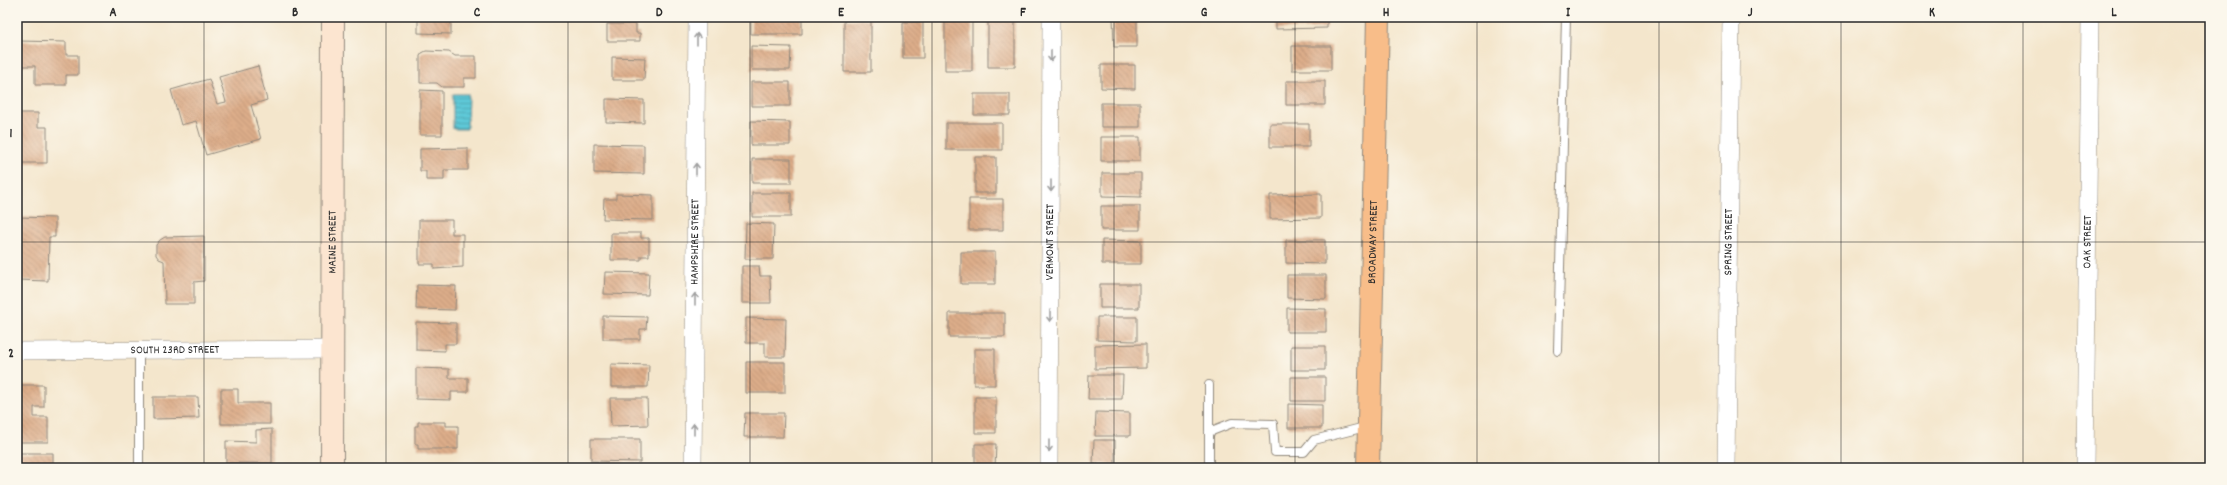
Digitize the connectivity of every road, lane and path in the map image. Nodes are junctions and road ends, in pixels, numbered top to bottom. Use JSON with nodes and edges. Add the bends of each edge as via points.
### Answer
{"nodes":[{"id":1,"x":333,"y":17,"type":"edge"},
{"id":2,"x":697,"y":17,"type":"edge"},
{"id":3,"x":1051,"y":17,"type":"edge"},
{"id":4,"x":1378,"y":17,"type":"edge"},
{"id":5,"x":1566,"y":17,"type":"edge"},
{"id":6,"x":1731,"y":17,"type":"edge"},
{"id":7,"x":2090,"y":17,"type":"edge"},
{"id":8,"x":332,"y":349,"type":"junction"},
{"id":9,"x":17,"y":351,"type":"edge"},
{"id":10,"x":139,"y":351,"type":"junction"},
{"id":11,"x":1558,"y":351,"type":"dead end"},
{"id":12,"x":1209,"y":385,"type":"dead end"},
{"id":13,"x":1369,"y":426,"type":"junction"},
{"id":14,"x":1209,"y":432,"type":"junction"},
{"id":15,"x":139,"y":468,"type":"edge"},
{"id":16,"x":332,"y":468,"type":"edge"},
{"id":17,"x":693,"y":468,"type":"edge"},
{"id":18,"x":1049,"y":468,"type":"edge"},
{"id":19,"x":1209,"y":468,"type":"edge"},
{"id":20,"x":1368,"y":468,"type":"edge"},
{"id":21,"x":1726,"y":468,"type":"edge"},
{"id":22,"x":2085,"y":468,"type":"edge"}],
"edges":[{"from":1,"to":8,"type":"street","name":"MAINE STREET"},
{"from":17,"to":2,"type":"street","name":"HAMPSHIRE STREET","one_way":true},
{"from":3,"to":18,"type":"street","name":"VERMONT STREET","one_way":true},
{"from":4,"to":13,"type":"main road","name":"BROADWAY STREET"},
{"from":5,"to":11,"type":"lane"},
{"from":6,"to":21,"type":"street","name":"SPRING STREET"},
{"from":7,"to":22,"type":"street","name":"OAK STREET"},
{"from":8,"to":10,"type":"street","name":"SOUTH 23RD STREET"},
{"from":8,"to":16,"type":"street","name":"MAINE STREET"},
{"from":9,"to":10,"type":"street","name":"SOUTH 23RD STREET"},
{"from":10,"to":15,"type":"lane"},
{"from":12,"to":14,"type":"lane"},
{"from":13,"to":14,"type":"lane","via":[[1314,440],[1304,452],[1275,452],[1273,424],[1232,422]]},
{"from":13,"to":20,"type":"main road","name":"BROADWAY STREET"},
{"from":14,"to":19,"type":"lane"}]}
